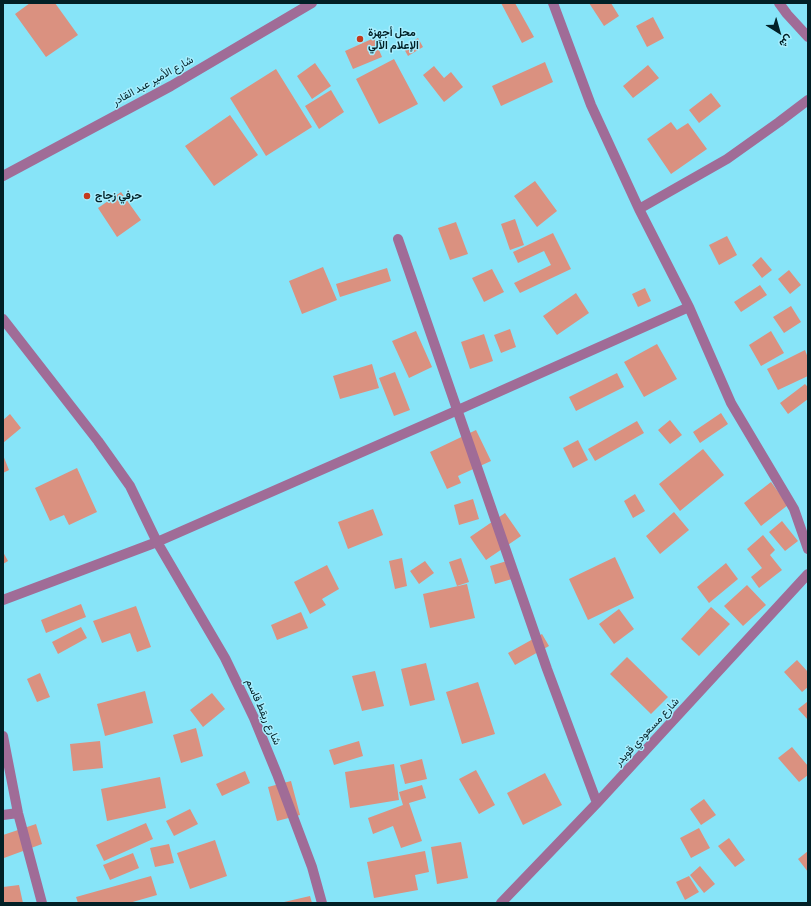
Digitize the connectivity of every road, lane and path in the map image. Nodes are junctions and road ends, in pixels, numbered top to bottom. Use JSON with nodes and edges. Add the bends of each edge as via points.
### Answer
{"nodes":[{"id":1,"x":312,"y":3,"type":"edge"},
{"id":2,"x":553,"y":3,"type":"edge"},
{"id":3,"x":779,"y":3,"type":"edge"},
{"id":4,"x":808,"y":37,"type":"edge"},
{"id":5,"x":808,"y":100,"type":"edge"},
{"id":6,"x":3,"y":176,"type":"edge"},
{"id":7,"x":639,"y":209,"type":"junction"},
{"id":8,"x":398,"y":239,"type":"dead end"},
{"id":9,"x":689,"y":307,"type":"junction"},
{"id":10,"x":3,"y":319,"type":"edge"},
{"id":11,"x":458,"y":410,"type":"junction"},
{"id":12,"x":157,"y":542,"type":"junction"},
{"id":13,"x":808,"y":549,"type":"edge"},
{"id":14,"x":808,"y":574,"type":"edge"},
{"id":15,"x":3,"y":600,"type":"edge"},
{"id":16,"x":3,"y":736,"type":"edge"},
{"id":17,"x":597,"y":803,"type":"junction"},
{"id":18,"x":18,"y":813,"type":"junction"},
{"id":19,"x":3,"y":815,"type":"edge"},
{"id":20,"x":42,"y":903,"type":"edge"},
{"id":21,"x":322,"y":903,"type":"edge"},
{"id":22,"x":501,"y":903,"type":"edge"}],
"edges":[{"from":1,"to":6,"type":"street","name":"شارع الأمير عبد القادر","via":[[171,86]]},
{"from":2,"to":7,"type":"street","via":[[591,105]]},
{"from":3,"to":4,"type":"street"},
{"from":5,"to":7,"type":"street","via":[[727,159]]},
{"from":7,"to":9,"type":"street"},
{"from":8,"to":11,"type":"street"},
{"from":9,"to":11,"type":"street"},
{"from":9,"to":13,"type":"street","via":[[731,403],[794,509]]},
{"from":10,"to":12,"type":"street","name":"شارع ريقط قاسم","via":[[130,486]]},
{"from":11,"to":12,"type":"street"},
{"from":11,"to":17,"type":"street","via":[[547,669]]},
{"from":12,"to":15,"type":"street"},
{"from":12,"to":21,"type":"street","name":"شارع ريقط قاسم","via":[[225,658],[254,718],[309,860]]},
{"from":14,"to":17,"type":"street","name":"شارع مسعودي قويدر"},
{"from":16,"to":18,"type":"street"},
{"from":17,"to":22,"type":"street","name":"شارع مسعودي قويدر"},
{"from":18,"to":19,"type":"street"},
{"from":18,"to":20,"type":"street"}]}
